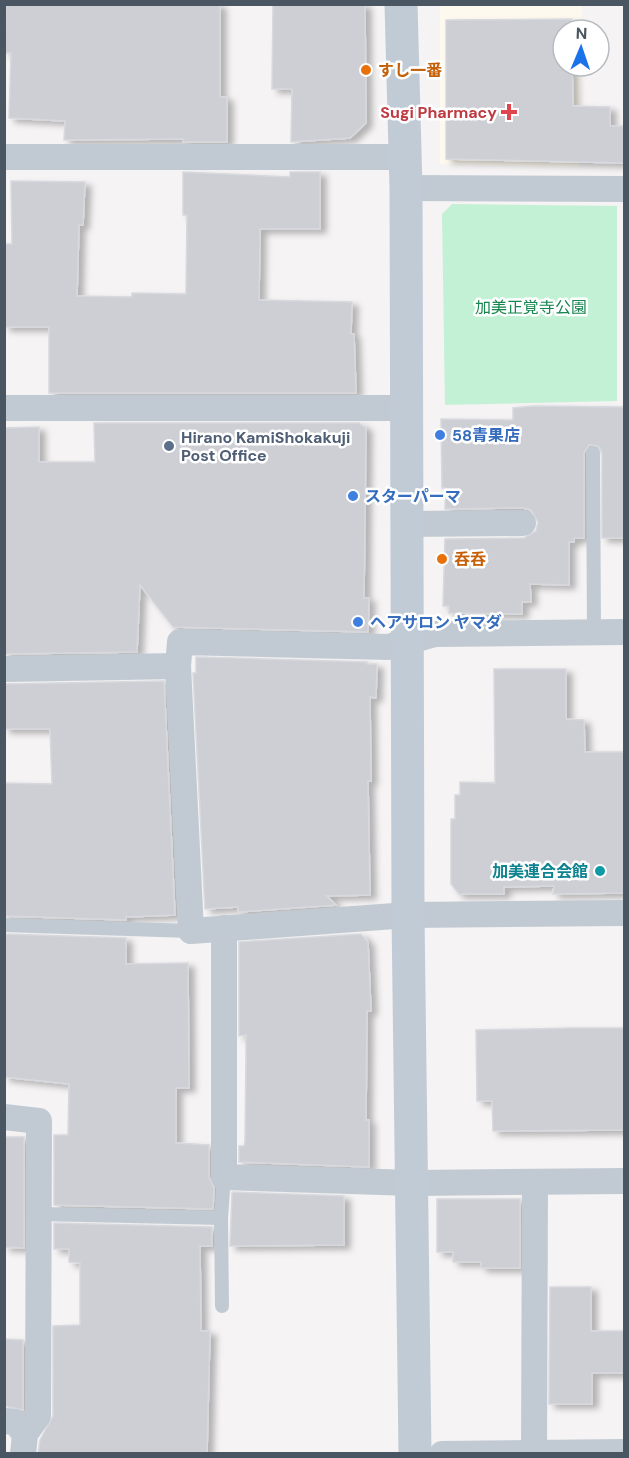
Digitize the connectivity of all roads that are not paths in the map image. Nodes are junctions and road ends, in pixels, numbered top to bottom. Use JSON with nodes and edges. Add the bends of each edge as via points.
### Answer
{"nodes":[{"id":1,"x":401,"y":4,"type":"edge"},
{"id":2,"x":4,"y":157,"type":"edge"},
{"id":3,"x":406,"y":172,"type":"junction"},
{"id":4,"x":624,"y":189,"type":"edge"},
{"id":5,"x":4,"y":408,"type":"edge"},
{"id":6,"x":405,"y":408,"type":"junction"},
{"id":7,"x":592,"y":453,"type":"dead end"},
{"id":8,"x":522,"y":523,"type":"dead end"},
{"id":9,"x":406,"y":524,"type":"junction"},
{"id":10,"x":594,"y":632,"type":"junction"},
{"id":11,"x":624,"y":632,"type":"edge"},
{"id":12,"x":407,"y":639,"type":"junction"},
{"id":13,"x":178,"y":666,"type":"junction"},
{"id":14,"x":4,"y":669,"type":"edge"},
{"id":15,"x":624,"y":913,"type":"edge"},
{"id":16,"x":408,"y":915,"type":"junction"},
{"id":17,"x":4,"y":925,"type":"edge"},
{"id":18,"x":224,"y":928,"type":"junction"},
{"id":19,"x":190,"y":931,"type":"junction"},
{"id":20,"x":4,"y":1117,"type":"edge"},
{"id":21,"x":224,"y":1177,"type":"junction"},
{"id":22,"x":624,"y":1181,"type":"edge"},
{"id":23,"x":535,"y":1182,"type":"junction"},
{"id":24,"x":413,"y":1183,"type":"junction"},
{"id":25,"x":39,"y":1214,"type":"junction"},
{"id":26,"x":221,"y":1218,"type":"junction"},
{"id":27,"x":222,"y":1306,"type":"dead end"},
{"id":28,"x":18,"y":1436,"type":"edge"},
{"id":29,"x":624,"y":1452,"type":"edge"},
{"id":30,"x":534,"y":1453,"type":"edge"},
{"id":31,"x":415,"y":1454,"type":"edge"},
{"id":32,"x":442,"y":1454,"type":"edge"}],
"edges":[{"from":1,"to":3,"type":"street"},
{"from":2,"to":3,"type":"street"},
{"from":3,"to":4,"type":"street"},
{"from":3,"to":6,"type":"street"},
{"from":5,"to":6,"type":"street"},
{"from":6,"to":9,"type":"street"},
{"from":7,"to":10,"type":"lane"},
{"from":8,"to":9,"type":"street"},
{"from":9,"to":12,"type":"street"},
{"from":10,"to":11,"type":"street"},
{"from":10,"to":12,"type":"street","via":[[435,634]]},
{"from":12,"to":13,"type":"street","via":[[388,646],[180,642]]},
{"from":12,"to":16,"type":"street"},
{"from":13,"to":14,"type":"street"},
{"from":13,"to":19,"type":"street"},
{"from":15,"to":16,"type":"street"},
{"from":16,"to":18,"type":"street"},
{"from":16,"to":24,"type":"street"},
{"from":17,"to":19,"type":"lane"},
{"from":18,"to":19,"type":"street"},
{"from":18,"to":21,"type":"street"},
{"from":20,"to":25,"type":"street","via":[[39,1121]]},
{"from":21,"to":24,"type":"street"},
{"from":21,"to":26,"type":"lane"},
{"from":22,"to":23,"type":"street"},
{"from":23,"to":24,"type":"street"},
{"from":23,"to":30,"type":"street"},
{"from":24,"to":31,"type":"street"},
{"from":25,"to":26,"type":"lane"},
{"from":25,"to":28,"type":"street","via":[[38,1416]]},
{"from":26,"to":27,"type":"lane"},
{"from":29,"to":30,"type":"street"},
{"from":30,"to":32,"type":"street"}]}
